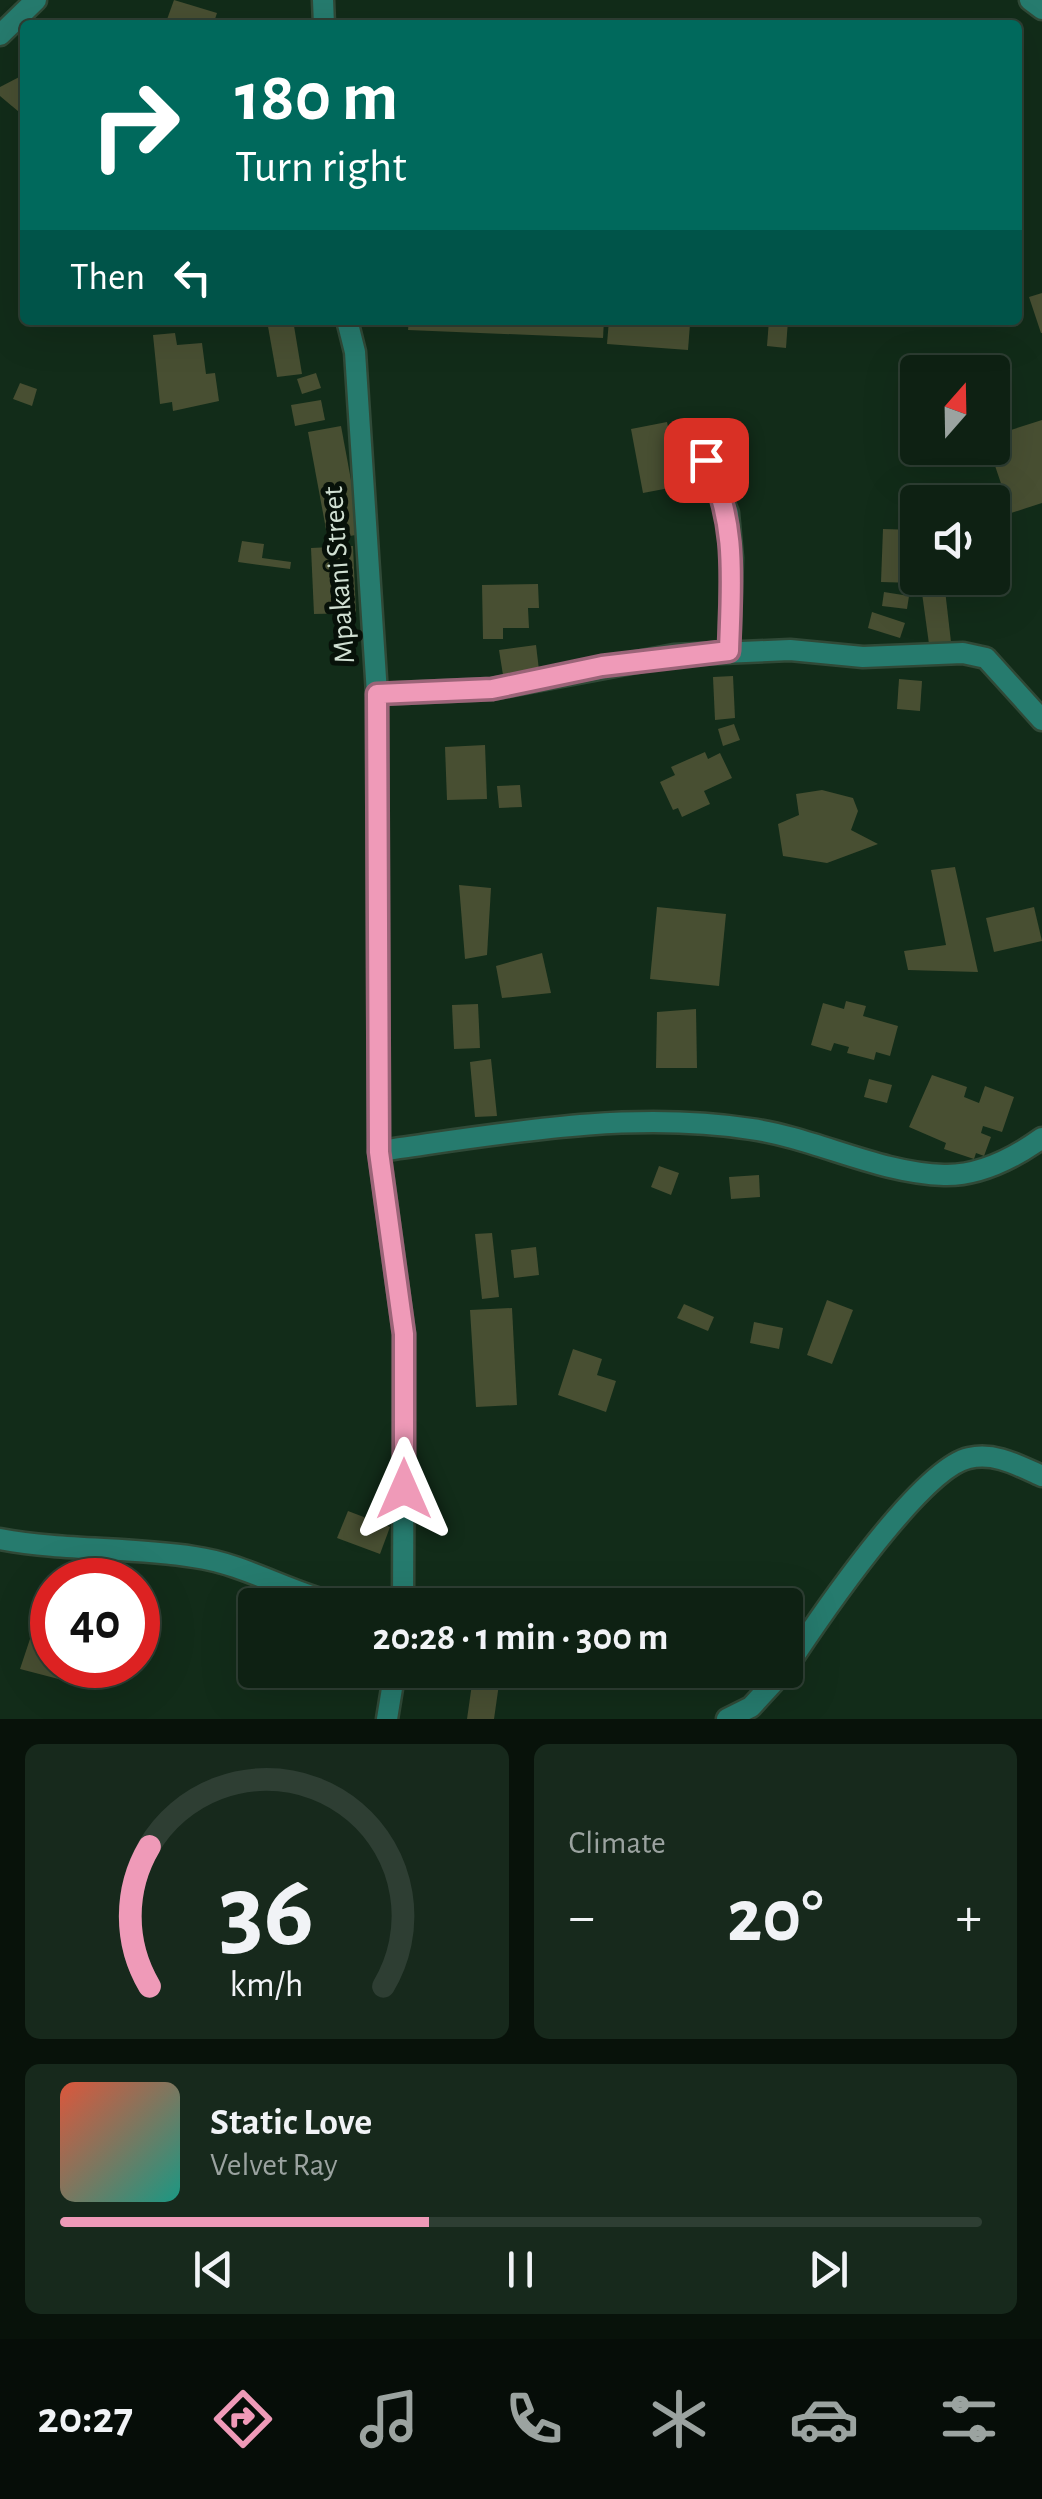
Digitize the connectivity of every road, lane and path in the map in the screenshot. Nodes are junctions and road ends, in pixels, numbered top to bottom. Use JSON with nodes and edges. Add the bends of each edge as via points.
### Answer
{"nodes":[{"id":1,"x":36,"y":0,"type":"edge"},
{"id":2,"x":1030,"y":0,"type":"edge"},
{"id":3,"x":1042,"y":9,"type":"edge"},
{"id":4,"x":0,"y":35,"type":"edge"},
{"id":5,"x":348,"y":325,"type":"edge"},
{"id":6,"x":694,"y":435,"type":"dead end"},
{"id":7,"x":729,"y":651,"type":"junction"},
{"id":8,"x":377,"y":694,"type":"junction"},
{"id":9,"x":1042,"y":720,"type":"edge"},
{"id":10,"x":1042,"y":1138,"type":"edge"},
{"id":11,"x":379,"y":1152,"type":"junction"},
{"id":12,"x":1042,"y":1476,"type":"edge"},
{"id":13,"x":0,"y":1539,"type":"edge"},
{"id":14,"x":298,"y":1588,"type":"edge"},
{"id":15,"x":403,"y":1588,"type":"edge"},
{"id":16,"x":803,"y":1646,"type":"edge"},
{"id":17,"x":391,"y":1688,"type":"edge"},
{"id":18,"x":768,"y":1688,"type":"edge"},
{"id":19,"x":387,"y":1719,"type":"edge"},
{"id":20,"x":726,"y":1719,"type":"edge"}],
"edges":[{"from":1,"to":4,"type":"street"},
{"from":2,"to":3,"type":"street"},
{"from":5,"to":8,"type":"street","name":"Mpakani Street"},
{"from":6,"to":7,"type":"street","via":[[728,514]]},
{"from":7,"to":8,"type":"street","via":[[602,666],[492,689]]},
{"from":7,"to":9,"type":"street","via":[[974,655],[986,658]]},
{"from":8,"to":11,"type":"street","name":"Mpakani Street"},
{"from":10,"to":11,"type":"street","via":[[974,1173],[942,1175],[753,1129],[694,1125],[611,1122]]},
{"from":11,"to":15,"type":"street","name":"Mpakani Street","via":[[404,1334]]},
{"from":12,"to":16,"type":"street","via":[[1001,1458],[949,1466],[905,1509]]},
{"from":13,"to":14,"type":"street","via":[[54,1549],[196,1557]]},
{"from":17,"to":19,"type":"street"},
{"from":18,"to":20,"type":"street"}]}
